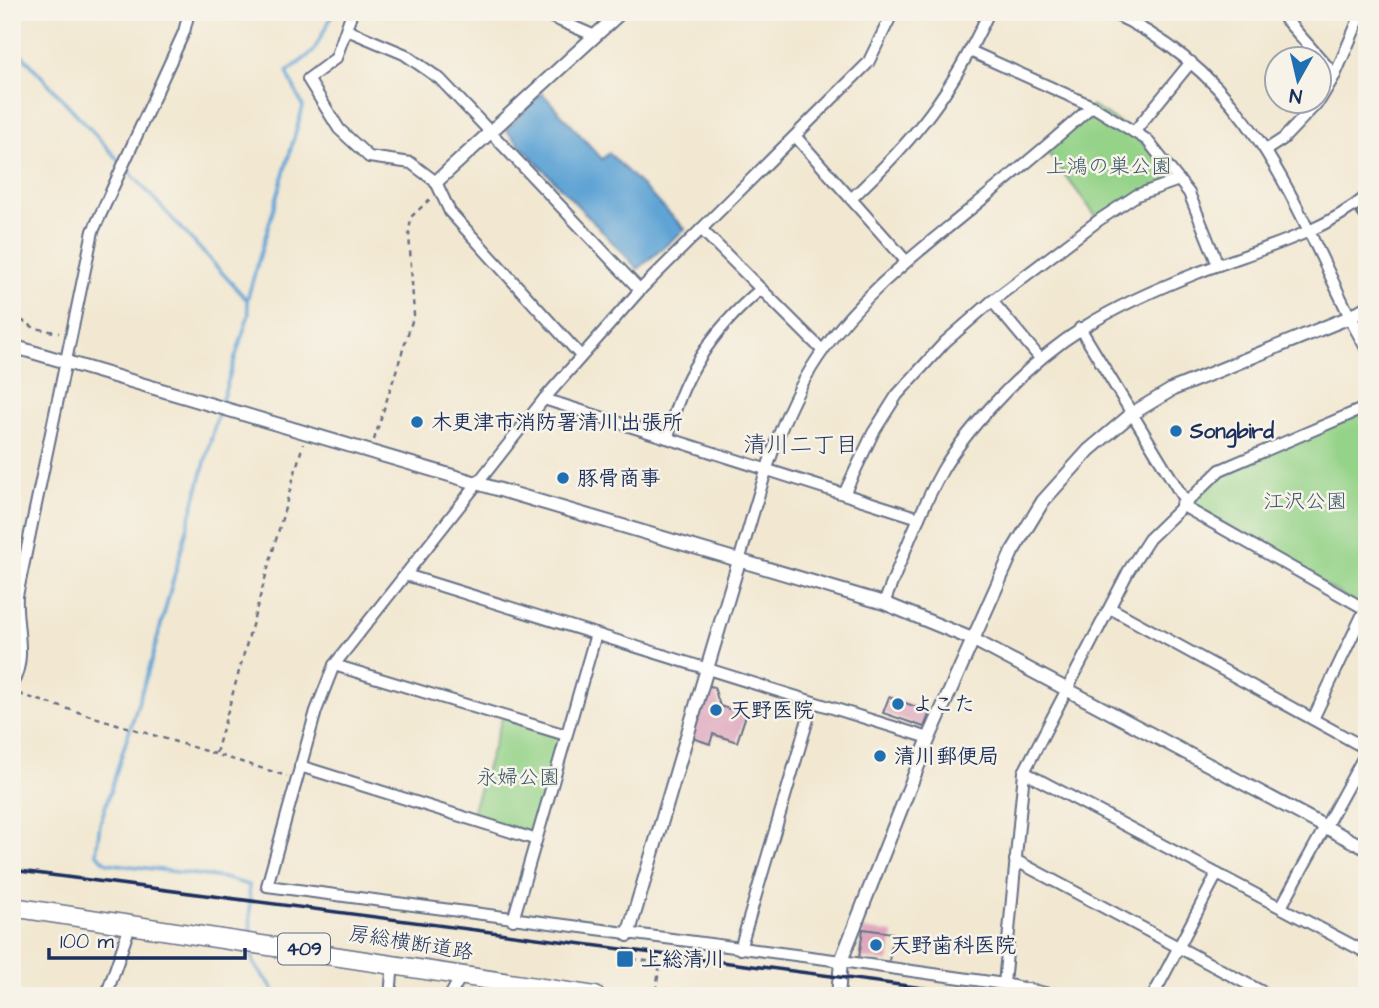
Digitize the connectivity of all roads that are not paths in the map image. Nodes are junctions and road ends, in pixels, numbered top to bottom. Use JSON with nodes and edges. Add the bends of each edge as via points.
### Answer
{"nodes":[{"id":1,"x":189,"y":12,"type":"edge"},
{"id":2,"x":352,"y":12,"type":"edge"},
{"id":3,"x":540,"y":12,"type":"edge"},
{"id":4,"x":621,"y":12,"type":"edge"},
{"id":5,"x":893,"y":12,"type":"edge"},
{"id":6,"x":989,"y":12,"type":"edge"},
{"id":7,"x":1110,"y":12,"type":"edge"},
{"id":8,"x":1279,"y":12,"type":"edge"},
{"id":9,"x":1362,"y":12,"type":"edge"},
{"id":10,"x":347,"y":30,"type":"junction"},
{"id":11,"x":595,"y":36,"type":"junction"},
{"id":12,"x":970,"y":51,"type":"junction"},
{"id":13,"x":1191,"y":62,"type":"junction"},
{"id":14,"x":1335,"y":75,"type":"joint"},
{"id":15,"x":1092,"y":106,"type":"junction"},
{"id":16,"x":1305,"y":116,"type":"edge"},
{"id":17,"x":1134,"y":132,"type":"junction"},
{"id":18,"x":489,"y":133,"type":"junction"},
{"id":19,"x":796,"y":137,"type":"junction"},
{"id":20,"x":1266,"y":149,"type":"junction"},
{"id":21,"x":1179,"y":180,"type":"junction"},
{"id":22,"x":438,"y":186,"type":"junction"},
{"id":23,"x":1367,"y":196,"type":"edge"},
{"id":24,"x":851,"y":199,"type":"junction"},
{"id":25,"x":701,"y":229,"type":"junction"},
{"id":26,"x":1308,"y":230,"type":"junction"},
{"id":27,"x":906,"y":261,"type":"junction"},
{"id":28,"x":1218,"y":265,"type":"junction"},
{"id":29,"x":761,"y":289,"type":"junction"},
{"id":30,"x":640,"y":290,"type":"junction"},
{"id":31,"x":992,"y":301,"type":"junction"},
{"id":32,"x":1367,"y":307,"type":"edge"},
{"id":33,"x":1350,"y":317,"type":"junction"},
{"id":34,"x":1080,"y":328,"type":"junction"},
{"id":35,"x":12,"y":346,"type":"edge"},
{"id":36,"x":1367,"y":348,"type":"edge"},
{"id":37,"x":822,"y":350,"type":"junction"},
{"id":38,"x":582,"y":356,"type":"junction"},
{"id":39,"x":1039,"y":356,"type":"junction"},
{"id":40,"x":67,"y":363,"type":"junction"},
{"id":41,"x":544,"y":399,"type":"junction"},
{"id":42,"x":1367,"y":407,"type":"edge"},
{"id":43,"x":1133,"y":413,"type":"junction"},
{"id":44,"x":668,"y":438,"type":"junction"},
{"id":45,"x":766,"y":470,"type":"junction"},
{"id":46,"x":477,"y":485,"type":"junction"},
{"id":47,"x":844,"y":494,"type":"junction"},
{"id":48,"x":1183,"y":503,"type":"junction"},
{"id":49,"x":919,"y":518,"type":"junction"},
{"id":50,"x":739,"y":561,"type":"junction"},
{"id":51,"x":406,"y":575,"type":"junction"},
{"id":52,"x":884,"y":603,"type":"junction"},
{"id":53,"x":1366,"y":607,"type":"edge"},
{"id":54,"x":1110,"y":608,"type":"junction"},
{"id":55,"x":596,"y":634,"type":"junction"},
{"id":56,"x":972,"y":639,"type":"junction"},
{"id":57,"x":334,"y":665,"type":"junction"},
{"id":58,"x":707,"y":669,"type":"junction"},
{"id":59,"x":12,"y":684,"type":"edge"},
{"id":60,"x":1068,"y":690,"type":"junction"},
{"id":61,"x":813,"y":702,"type":"junction"},
{"id":62,"x":1313,"y":719,"type":"junction"},
{"id":63,"x":566,"y":734,"type":"junction"},
{"id":64,"x":929,"y":737,"type":"junction"},
{"id":65,"x":1367,"y":750,"type":"edge"},
{"id":66,"x":300,"y":766,"type":"junction"},
{"id":67,"x":1024,"y":772,"type":"junction"},
{"id":68,"x":1325,"y":827,"type":"junction"},
{"id":69,"x":534,"y":839,"type":"junction"},
{"id":70,"x":1367,"y":849,"type":"edge"},
{"id":71,"x":1015,"y":860,"type":"junction"},
{"id":72,"x":1217,"y":874,"type":"junction"},
{"id":73,"x":12,"y":908,"type":"edge"},
{"id":74,"x":1281,"y":908,"type":"junction"},
{"id":75,"x":513,"y":920,"type":"junction"},
{"id":76,"x":131,"y":923,"type":"junction"},
{"id":77,"x":628,"y":935,"type":"junction"},
{"id":78,"x":1179,"y":947,"type":"junction"},
{"id":79,"x":740,"y":949,"type":"junction"},
{"id":80,"x":1367,"y":953,"type":"edge"},
{"id":81,"x":841,"y":961,"type":"junction"},
{"id":82,"x":393,"y":963,"type":"junction"},
{"id":83,"x":462,"y":974,"type":"junction"},
{"id":84,"x":1004,"y":984,"type":"junction"},
{"id":85,"x":106,"y":996,"type":"edge"},
{"id":86,"x":390,"y":996,"type":"edge"},
{"id":87,"x":450,"y":996,"type":"edge"},
{"id":88,"x":595,"y":996,"type":"edge"},
{"id":89,"x":838,"y":996,"type":"edge"},
{"id":90,"x":1059,"y":996,"type":"edge"},
{"id":91,"x":1153,"y":996,"type":"edge"},
{"id":92,"x":1270,"y":996,"type":"edge"}],
"edges":[{"from":1,"to":40,"type":"street","via":[[93,232]]},
{"from":2,"to":10,"type":"street"},
{"from":3,"to":11,"type":"street"},
{"from":4,"to":11,"type":"street"},
{"from":5,"to":19,"type":"street","via":[[868,63]]},
{"from":6,"to":12,"type":"street"},
{"from":7,"to":13,"type":"street"},
{"from":8,"to":14,"type":"street"},
{"from":9,"to":14,"type":"street"},
{"from":10,"to":18,"type":"street","via":[[422,65]]},
{"from":10,"to":22,"type":"street","via":[[337,58],[308,79],[339,129],[369,157],[411,163]]},
{"from":11,"to":18,"type":"street"},
{"from":12,"to":15,"type":"street"},
{"from":12,"to":24,"type":"street","via":[[924,124]]},
{"from":13,"to":17,"type":"street"},
{"from":13,"to":20,"type":"street","via":[[1227,95]]},
{"from":15,"to":17,"type":"street"},
{"from":15,"to":27,"type":"street"},
{"from":16,"to":20,"type":"street"},
{"from":17,"to":21,"type":"street","via":[[1147,140]]},
{"from":18,"to":22,"type":"street"},
{"from":18,"to":30,"type":"street"},
{"from":19,"to":24,"type":"street"},
{"from":19,"to":25,"type":"street"},
{"from":20,"to":26,"type":"street"},
{"from":21,"to":28,"type":"street","via":[[1189,193]]},
{"from":21,"to":31,"type":"street","via":[[1137,195]]},
{"from":22,"to":38,"type":"street","via":[[450,212]]},
{"from":23,"to":26,"type":"street"},
{"from":24,"to":27,"type":"street"},
{"from":25,"to":29,"type":"street"},
{"from":25,"to":30,"type":"street"},
{"from":26,"to":28,"type":"street"},
{"from":26,"to":33,"type":"street"},
{"from":27,"to":37,"type":"street"},
{"from":28,"to":34,"type":"street"},
{"from":29,"to":37,"type":"street"},
{"from":29,"to":44,"type":"street","via":[[736,310],[694,365],[681,390]]},
{"from":30,"to":38,"type":"street"},
{"from":31,"to":39,"type":"street"},
{"from":31,"to":47,"type":"street","via":[[945,342],[897,395]]},
{"from":32,"to":33,"type":"street"},
{"from":33,"to":36,"type":"street"},
{"from":33,"to":43,"type":"street","via":[[1173,389]]},
{"from":34,"to":39,"type":"street"},
{"from":34,"to":43,"type":"street"},
{"from":35,"to":40,"type":"street"},
{"from":37,"to":45,"type":"street","via":[[789,409]]},
{"from":38,"to":41,"type":"street"},
{"from":39,"to":49,"type":"street","via":[[971,429],[943,468]]},
{"from":40,"to":46,"type":"street"},
{"from":40,"to":59,"type":"street","via":[[17,596],[15,620],[21,648],[19,672]]},
{"from":41,"to":44,"type":"street"},
{"from":41,"to":46,"type":"street"},
{"from":42,"to":48,"type":"street","via":[[1220,470]]},
{"from":43,"to":48,"type":"street"},
{"from":43,"to":56,"type":"street","via":[[1089,450],[1043,501],[1012,552]]},
{"from":44,"to":45,"type":"street"},
{"from":45,"to":47,"type":"street"},
{"from":45,"to":50,"type":"street"},
{"from":46,"to":50,"type":"street"},
{"from":46,"to":51,"type":"street"},
{"from":47,"to":49,"type":"street"},
{"from":48,"to":53,"type":"street"},
{"from":48,"to":54,"type":"street","via":[[1149,539]]},
{"from":49,"to":52,"type":"street"},
{"from":50,"to":52,"type":"street"},
{"from":50,"to":58,"type":"street"},
{"from":51,"to":55,"type":"street"},
{"from":51,"to":57,"type":"street"},
{"from":52,"to":56,"type":"street"},
{"from":53,"to":62,"type":"street"},
{"from":54,"to":60,"type":"street"},
{"from":54,"to":62,"type":"street"},
{"from":55,"to":58,"type":"street"},
{"from":55,"to":63,"type":"street"},
{"from":56,"to":60,"type":"street"},
{"from":56,"to":64,"type":"street"},
{"from":57,"to":63,"type":"street"},
{"from":57,"to":66,"type":"street"},
{"from":58,"to":61,"type":"street"},
{"from":58,"to":77,"type":"street"},
{"from":60,"to":67,"type":"street"},
{"from":60,"to":68,"type":"street"},
{"from":61,"to":64,"type":"street"},
{"from":61,"to":79,"type":"street"},
{"from":62,"to":65,"type":"street"},
{"from":63,"to":69,"type":"street"},
{"from":64,"to":81,"type":"street"},
{"from":65,"to":68,"type":"street"},
{"from":66,"to":69,"type":"street"},
{"from":66,"to":75,"type":"street","via":[[267,886]]},
{"from":67,"to":71,"type":"street"},
{"from":67,"to":72,"type":"street"},
{"from":68,"to":70,"type":"street"},
{"from":68,"to":74,"type":"street"},
{"from":69,"to":75,"type":"street"},
{"from":71,"to":78,"type":"street"},
{"from":71,"to":84,"type":"street"},
{"from":72,"to":74,"type":"street"},
{"from":72,"to":78,"type":"street"},
{"from":73,"to":76,"type":"highway","name":"房総横断道路","number":"409"},
{"from":74,"to":80,"type":"street"},
{"from":75,"to":77,"type":"street"},
{"from":76,"to":82,"type":"highway","name":"房総横断道路","number":"409"},
{"from":76,"to":85,"type":"street"},
{"from":77,"to":79,"type":"street"},
{"from":78,"to":91,"type":"street"},
{"from":78,"to":92,"type":"street"},
{"from":79,"to":81,"type":"street"},
{"from":81,"to":84,"type":"street"},
{"from":81,"to":89,"type":"street"},
{"from":82,"to":83,"type":"highway","name":"房総横断道路","number":"409"},
{"from":82,"to":86,"type":"street"},
{"from":83,"to":87,"type":"street"},
{"from":83,"to":88,"type":"highway","name":"房総横断道路","number":"409"},
{"from":84,"to":90,"type":"street"}]}
